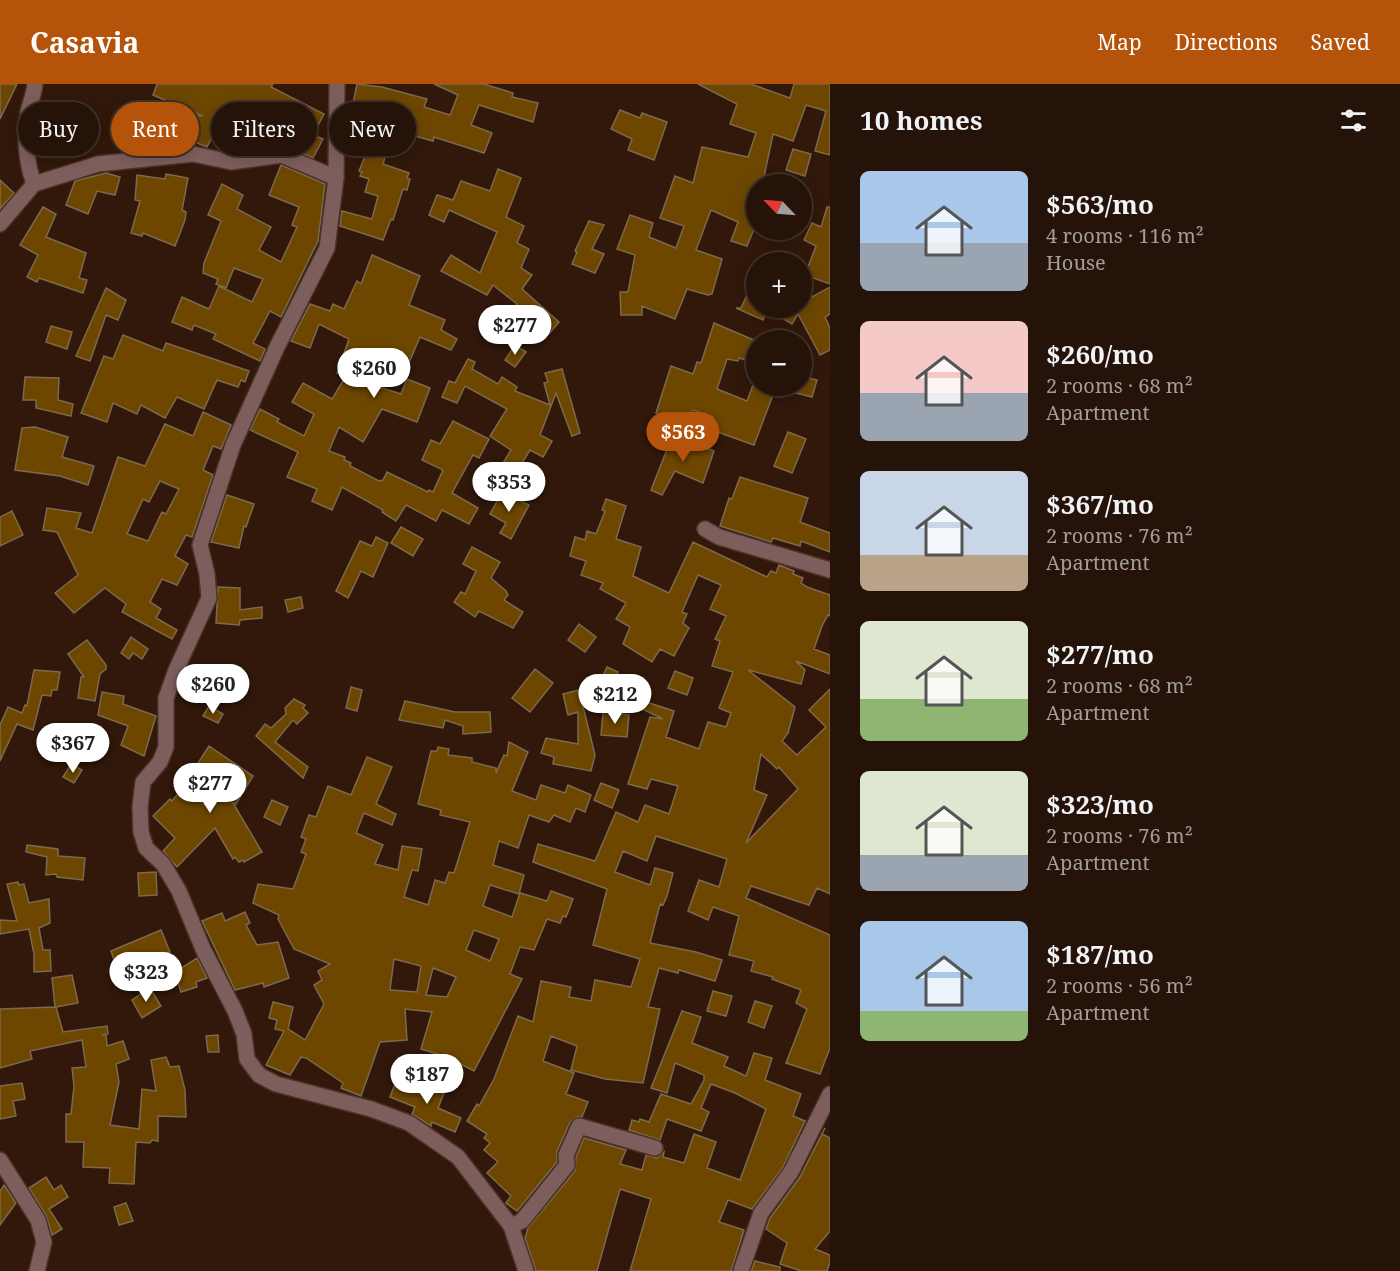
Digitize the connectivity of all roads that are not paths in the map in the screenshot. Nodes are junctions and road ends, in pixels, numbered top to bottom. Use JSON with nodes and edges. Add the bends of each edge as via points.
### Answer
{"nodes":[{"id":1,"x":35,"y":84,"type":"edge"},
{"id":2,"x":337,"y":84,"type":"edge"},
{"id":3,"x":336,"y":178,"type":"junction"},
{"id":4,"x":34,"y":184,"type":"junction"},
{"id":5,"x":0,"y":224,"type":"edge"},
{"id":6,"x":705,"y":529,"type":"dead end"},
{"id":7,"x":830,"y":570,"type":"edge"},
{"id":8,"x":830,"y":1094,"type":"edge"},
{"id":9,"x":655,"y":1148,"type":"dead end"},
{"id":10,"x":0,"y":1160,"type":"edge"},
{"id":11,"x":511,"y":1226,"type":"junction"},
{"id":12,"x":37,"y":1271,"type":"edge"},
{"id":13,"x":526,"y":1271,"type":"edge"},
{"id":14,"x":741,"y":1271,"type":"edge"}],
"edges":[{"from":1,"to":4,"type":"street","via":[[28,112],[27,144]]},
{"from":2,"to":3,"type":"street"},
{"from":3,"to":4,"type":"street","via":[[282,155],[231,162],[193,154],[98,164]]},
{"from":3,"to":11,"type":"street","via":[[327,248],[233,445],[200,545],[209,598],[166,698],[165,747],[160,762],[143,782],[141,832],[146,848],[163,864],[179,891],[203,950],[235,1011],[244,1034],[247,1059],[259,1075],[276,1084],[409,1123],[458,1157]]},
{"from":4,"to":5,"type":"street"},
{"from":6,"to":7,"type":"street","via":[[719,537]]},
{"from":8,"to":14,"type":"street","via":[[791,1172],[761,1213]]},
{"from":9,"to":11,"type":"street","via":[[579,1126],[566,1155],[567,1164],[522,1221]]},
{"from":10,"to":12,"type":"street","via":[[38,1220],[44,1242]]},
{"from":11,"to":13,"type":"street"}]}
